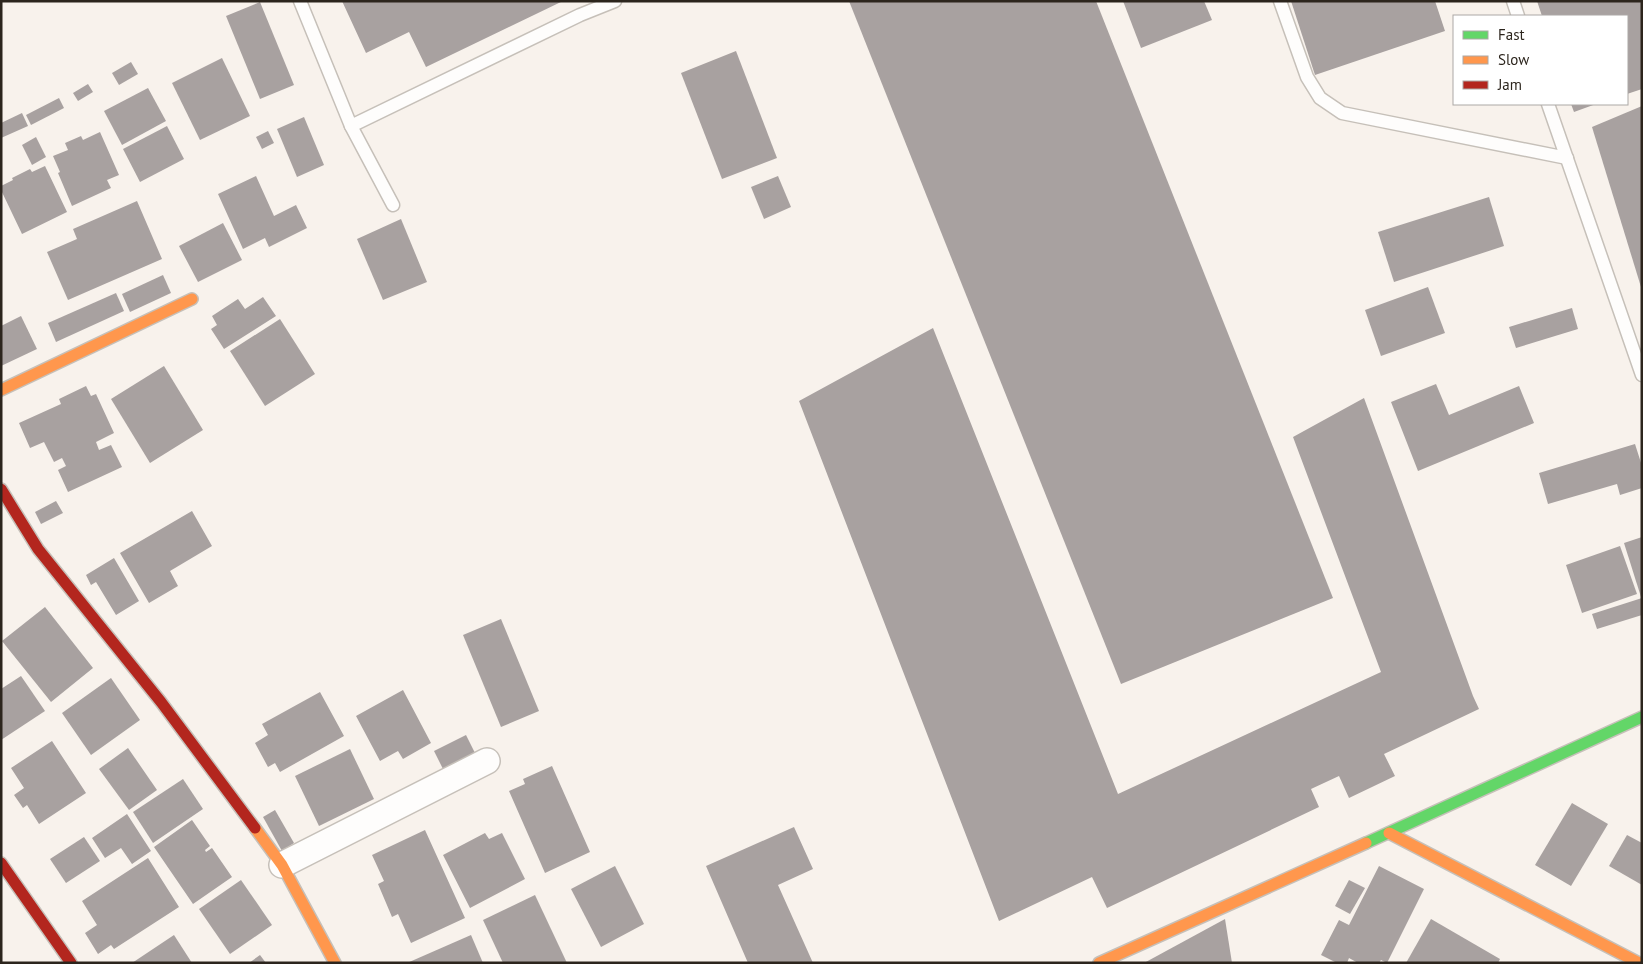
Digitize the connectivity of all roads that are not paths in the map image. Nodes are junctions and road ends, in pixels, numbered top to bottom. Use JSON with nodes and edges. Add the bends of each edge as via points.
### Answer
{"nodes":[{"id":1,"x":300,"y":1,"type":"edge"},
{"id":2,"x":615,"y":1,"type":"edge"},
{"id":3,"x":1280,"y":1,"type":"edge"},
{"id":4,"x":1513,"y":1,"type":"edge"},
{"id":5,"x":1518,"y":15,"type":"edge"},
{"id":6,"x":1548,"y":105,"type":"edge"},
{"id":7,"x":351,"y":126,"type":"junction"},
{"id":8,"x":1567,"y":158,"type":"junction"},
{"id":9,"x":393,"y":205,"type":"dead end"},
{"id":10,"x":192,"y":299,"type":"dead end"},
{"id":11,"x":1642,"y":375,"type":"edge"},
{"id":12,"x":1,"y":390,"type":"edge"},
{"id":13,"x":1,"y":489,"type":"edge"},
{"id":14,"x":1642,"y":717,"type":"edge"},
{"id":15,"x":488,"y":761,"type":"dead end"},
{"id":16,"x":1389,"y":833,"type":"junction"},
{"id":17,"x":1,"y":863,"type":"edge"},
{"id":18,"x":282,"y":866,"type":"junction"},
{"id":19,"x":71,"y":963,"type":"edge"},
{"id":20,"x":335,"y":963,"type":"edge"},
{"id":21,"x":1099,"y":963,"type":"edge"},
{"id":22,"x":1639,"y":963,"type":"edge"}],
"edges":[{"from":1,"to":7,"type":"lane"},
{"from":2,"to":7,"type":"lane"},
{"from":3,"to":8,"type":"lane","via":[[1307,77],[1320,98],[1342,113]]},
{"from":4,"to":5,"type":"lane"},
{"from":6,"to":8,"type":"lane"},
{"from":7,"to":9,"type":"lane"},
{"from":8,"to":11,"type":"lane"},
{"from":10,"to":12,"type":"street"},
{"from":13,"to":18,"type":"street","via":[[38,549],[161,702]]},
{"from":14,"to":16,"type":"street"},
{"from":15,"to":18,"type":"street"},
{"from":16,"to":21,"type":"street"},
{"from":16,"to":22,"type":"street"},
{"from":17,"to":19,"type":"street"},
{"from":18,"to":20,"type":"street"}]}
